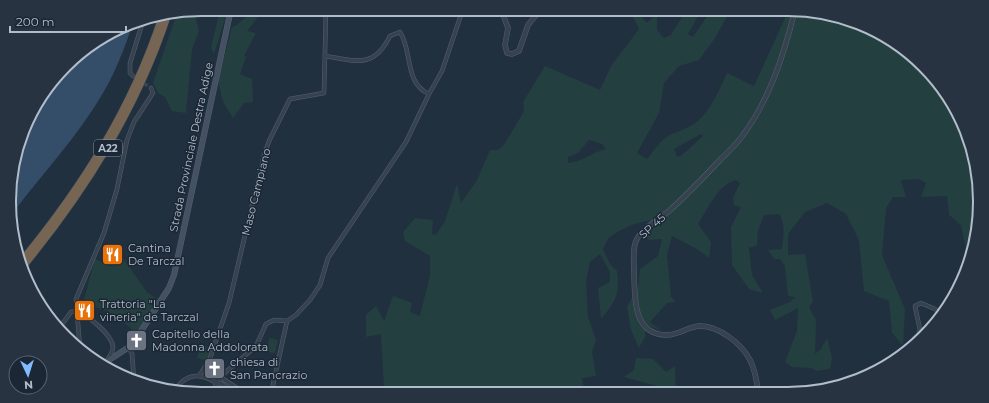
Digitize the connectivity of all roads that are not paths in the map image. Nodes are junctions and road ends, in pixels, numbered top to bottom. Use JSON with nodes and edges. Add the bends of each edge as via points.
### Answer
{"nodes":[{"id":1,"x":230,"y":16,"type":"edge"},
{"id":2,"x":326,"y":16,"type":"edge"},
{"id":3,"x":461,"y":16,"type":"edge"},
{"id":4,"x":504,"y":16,"type":"edge"},
{"id":5,"x":535,"y":16,"type":"edge"},
{"id":6,"x":793,"y":16,"type":"edge"},
{"id":7,"x":166,"y":20,"type":"edge"},
{"id":8,"x":160,"y":21,"type":"edge"},
{"id":9,"x":141,"y":26,"type":"edge"},
{"id":10,"x":325,"y":56,"type":"junction"},
{"id":11,"x":132,"y":76,"type":"dead end"},
{"id":12,"x":151,"y":88,"type":"dead end"},
{"id":13,"x":429,"y":94,"type":"junction"},
{"id":14,"x":24,"y":257,"type":"edge"},
{"id":15,"x":27,"y":262,"type":"edge"},
{"id":16,"x":77,"y":311,"type":"junction"},
{"id":17,"x":938,"y":311,"type":"edge"},
{"id":18,"x":287,"y":321,"type":"junction"},
{"id":19,"x":61,"y":323,"type":"edge"},
{"id":20,"x":919,"y":333,"type":"edge"},
{"id":21,"x":79,"y":341,"type":"edge"},
{"id":22,"x":129,"y":347,"type":"junction"},
{"id":23,"x":108,"y":359,"type":"joint"},
{"id":24,"x":133,"y":374,"type":"edge"},
{"id":25,"x":198,"y":376,"type":"junction"},
{"id":26,"x":220,"y":377,"type":"junction"},
{"id":27,"x":215,"y":382,"type":"junction"},
{"id":28,"x":179,"y":385,"type":"edge"},
{"id":29,"x":216,"y":387,"type":"edge"},
{"id":30,"x":226,"y":387,"type":"edge"},
{"id":31,"x":238,"y":387,"type":"edge"},
{"id":32,"x":273,"y":387,"type":"edge"},
{"id":33,"x":757,"y":387,"type":"edge"}],
"edges":[{"from":1,"to":22,"type":"main road","name":"Strada Provinciale Destra Adige","via":[[174,275],[169,288]]},
{"from":2,"to":10,"type":"street","name":"Maso Campiano"},
{"from":3,"to":13,"type":"street","via":[[442,71]]},
{"from":4,"to":5,"type":"street","via":[[508,28],[505,48],[507,53],[512,54],[518,51],[528,25]]},
{"from":6,"to":33,"type":"street","name":"SP 45","via":[[776,72],[754,119],[742,137],[670,209],[639,236],[634,246],[635,298],[644,326],[668,335],[690,327],[713,328],[738,346],[750,360]]},
{"from":7,"to":15,"type":"highway","number":"A22","via":[[146,73],[114,139],[83,188]]},
{"from":8,"to":14,"type":"highway","number":"A22","via":[[133,90],[102,150],[69,200]]},
{"from":9,"to":11,"type":"street","via":[[130,63]]},
{"from":10,"to":13,"type":"street","via":[[354,61],[372,59],[386,45],[390,36],[400,32],[408,49],[413,79],[421,90]]},
{"from":10,"to":25,"type":"street","name":"Maso Campiano","via":[[324,93],[290,99],[269,140],[229,303],[209,361]]},
{"from":12,"to":16,"type":"street","via":[[153,93],[134,122],[127,140],[117,189],[104,233],[76,299]]},
{"from":13,"to":18,"type":"street","via":[[406,142],[328,258],[320,285],[310,300]]},
{"from":16,"to":19,"type":"street","via":[[71,312]]},
{"from":16,"to":21,"type":"street"},
{"from":16,"to":23,"type":"street","via":[[91,320],[110,339],[113,346]]},
{"from":17,"to":20,"type":"street","via":[[921,303],[915,306]]},
{"from":18,"to":26,"type":"street","via":[[274,320],[266,324],[256,346]]},
{"from":18,"to":32,"type":"street"},
{"from":22,"to":23,"type":"main road"},
{"from":22,"to":24,"type":"street"},
{"from":25,"to":27,"type":"street"},
{"from":25,"to":28,"type":"street","via":[[190,375]]},
{"from":26,"to":27,"type":"street"},
{"from":26,"to":31,"type":"street"},
{"from":27,"to":29,"type":"street"},
{"from":27,"to":30,"type":"street"}]}
